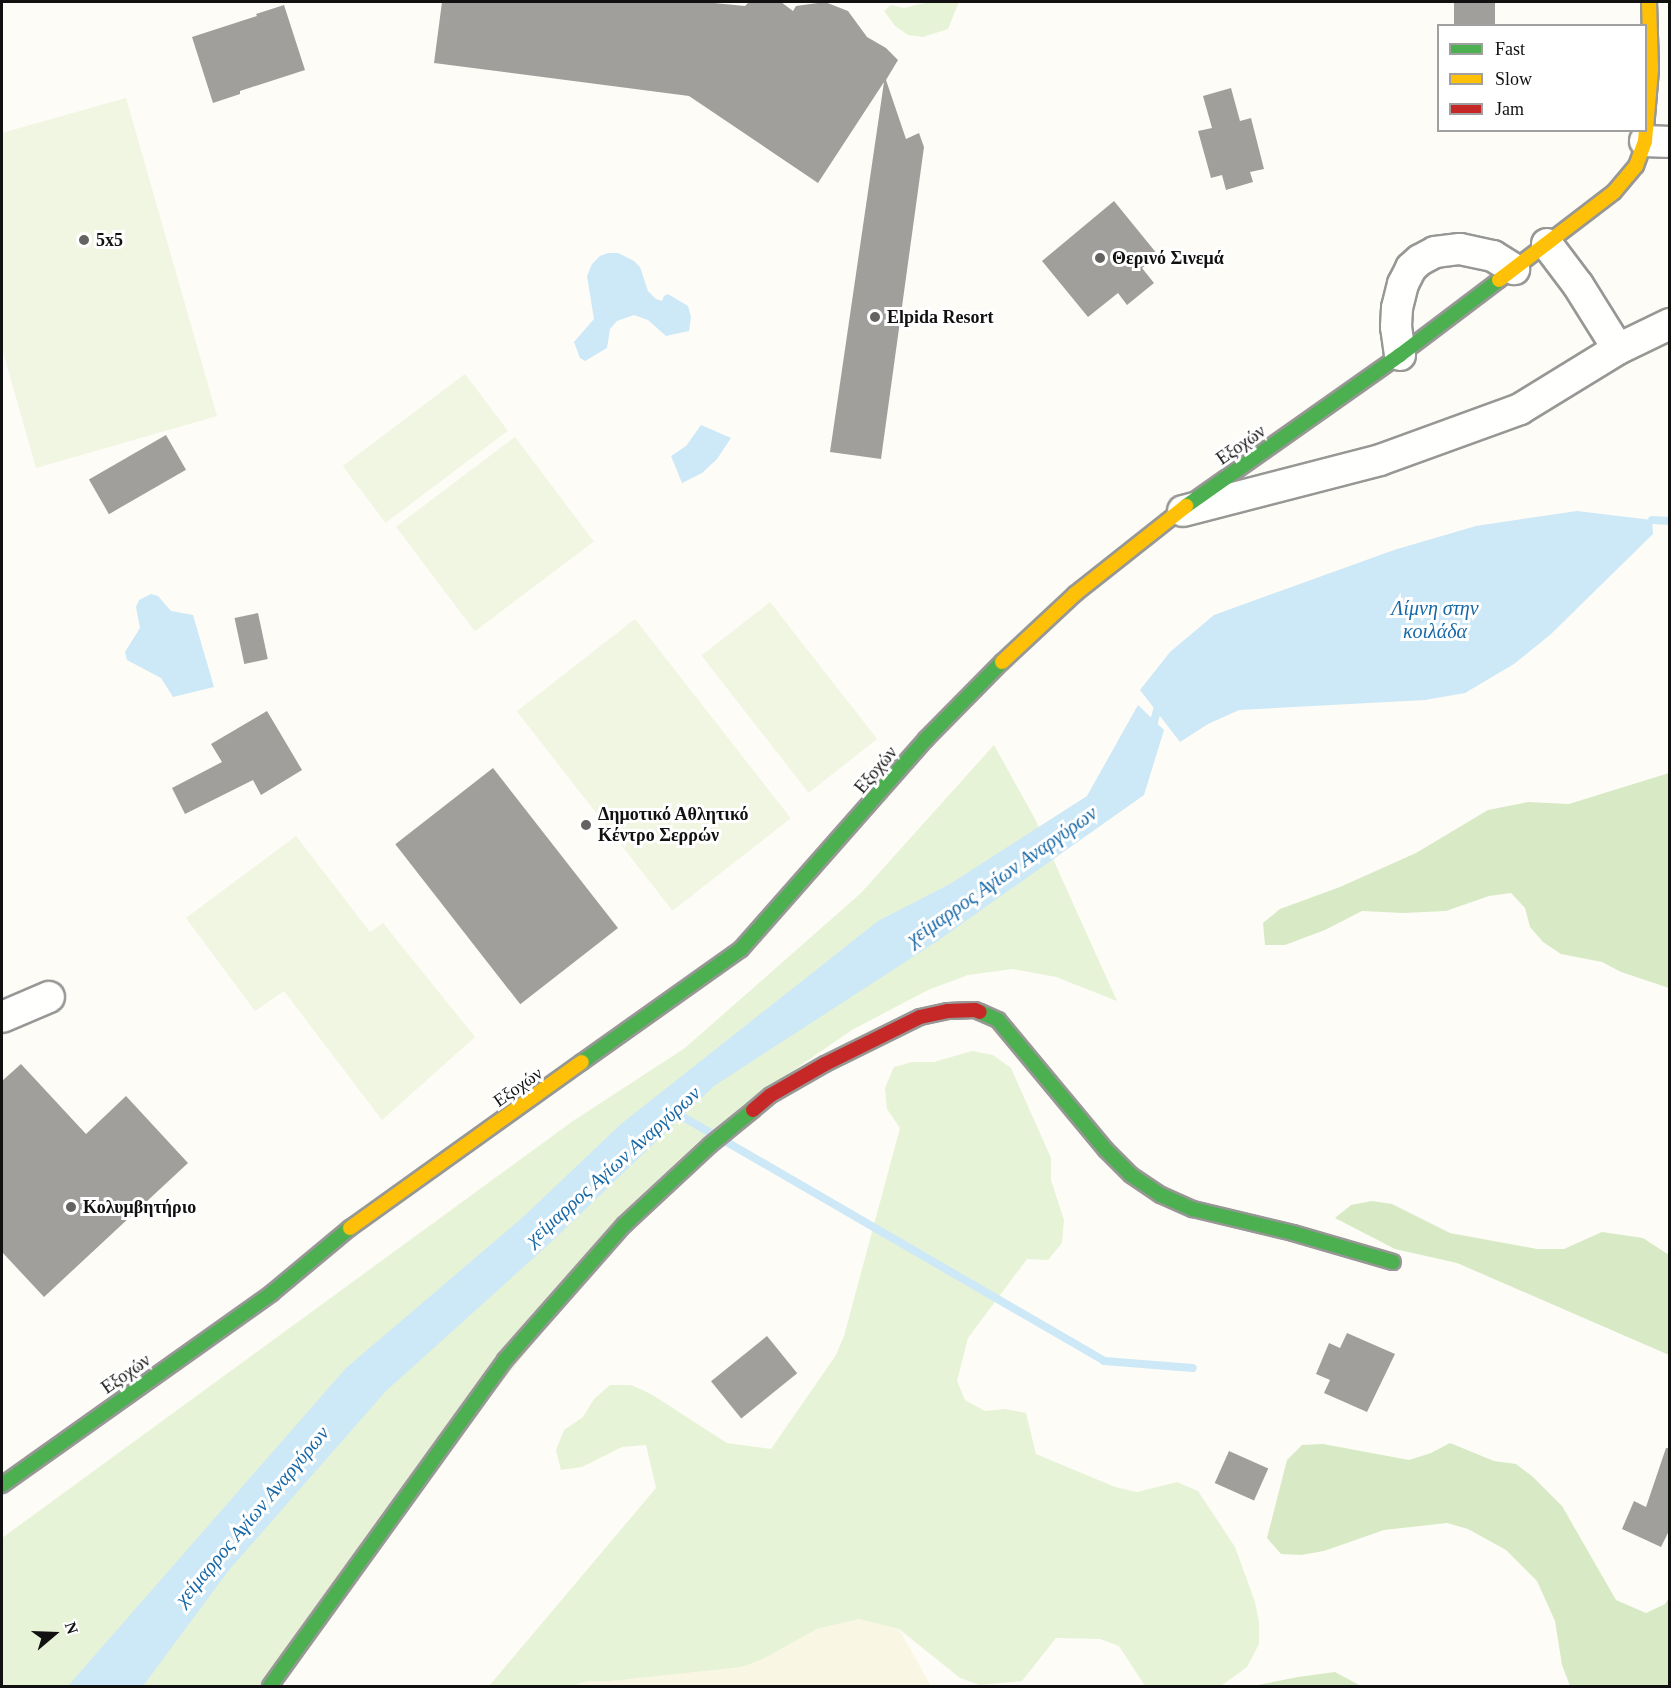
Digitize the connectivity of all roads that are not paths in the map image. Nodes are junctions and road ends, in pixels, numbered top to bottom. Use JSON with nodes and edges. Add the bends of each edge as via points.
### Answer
{"nodes":[{"id":1,"x":1649,"y":2,"type":"edge"},
{"id":2,"x":1657,"y":141,"type":"edge"},
{"id":3,"x":1547,"y":244,"type":"junction"},
{"id":4,"x":1514,"y":269,"type":"junction"},
{"id":5,"x":1670,"y":324,"type":"edge"},
{"id":6,"x":1618,"y":349,"type":"junction"},
{"id":7,"x":1400,"y":355,"type":"junction"},
{"id":8,"x":1177,"y":512,"type":"junction"},
{"id":9,"x":49,"y":997,"type":"dead end"},
{"id":10,"x":2,"y":1017,"type":"edge"},
{"id":11,"x":1393,"y":1262,"type":"dead end"},
{"id":12,"x":2,"y":1485,"type":"edge"},
{"id":13,"x":270,"y":1686,"type":"edge"}],
"edges":[{"from":1,"to":2,"type":"main road","name":"Εξοχών"},
{"from":2,"to":3,"type":"main road","name":"Εξοχών","via":[[1619,188]]},
{"from":3,"to":4,"type":"main road","name":"Εξοχών"},
{"from":3,"to":6,"type":"street"},
{"from":4,"to":7,"type":"main road","name":"Εξοχών"},
{"from":4,"to":7,"type":"street","via":[[1492,256],[1460,249],[1435,252],[1420,260],[1403,284],[1397,308]]},
{"from":5,"to":6,"type":"street"},
{"from":6,"to":8,"type":"street","via":[[1520,409],[1380,460]]},
{"from":7,"to":8,"type":"main road","name":"Εξοχών"},
{"from":8,"to":12,"type":"main road","name":"Εξοχών","via":[[1075,594],[966,697],[741,950],[356,1223],[272,1293]]},
{"from":9,"to":10,"type":"street"},
{"from":11,"to":13,"type":"main road","via":[[1193,1209],[1161,1195],[1131,1175],[1106,1150],[998,1020],[981,1011],[966,1010],[920,1017],[771,1095],[624,1225],[505,1360]]}]}
